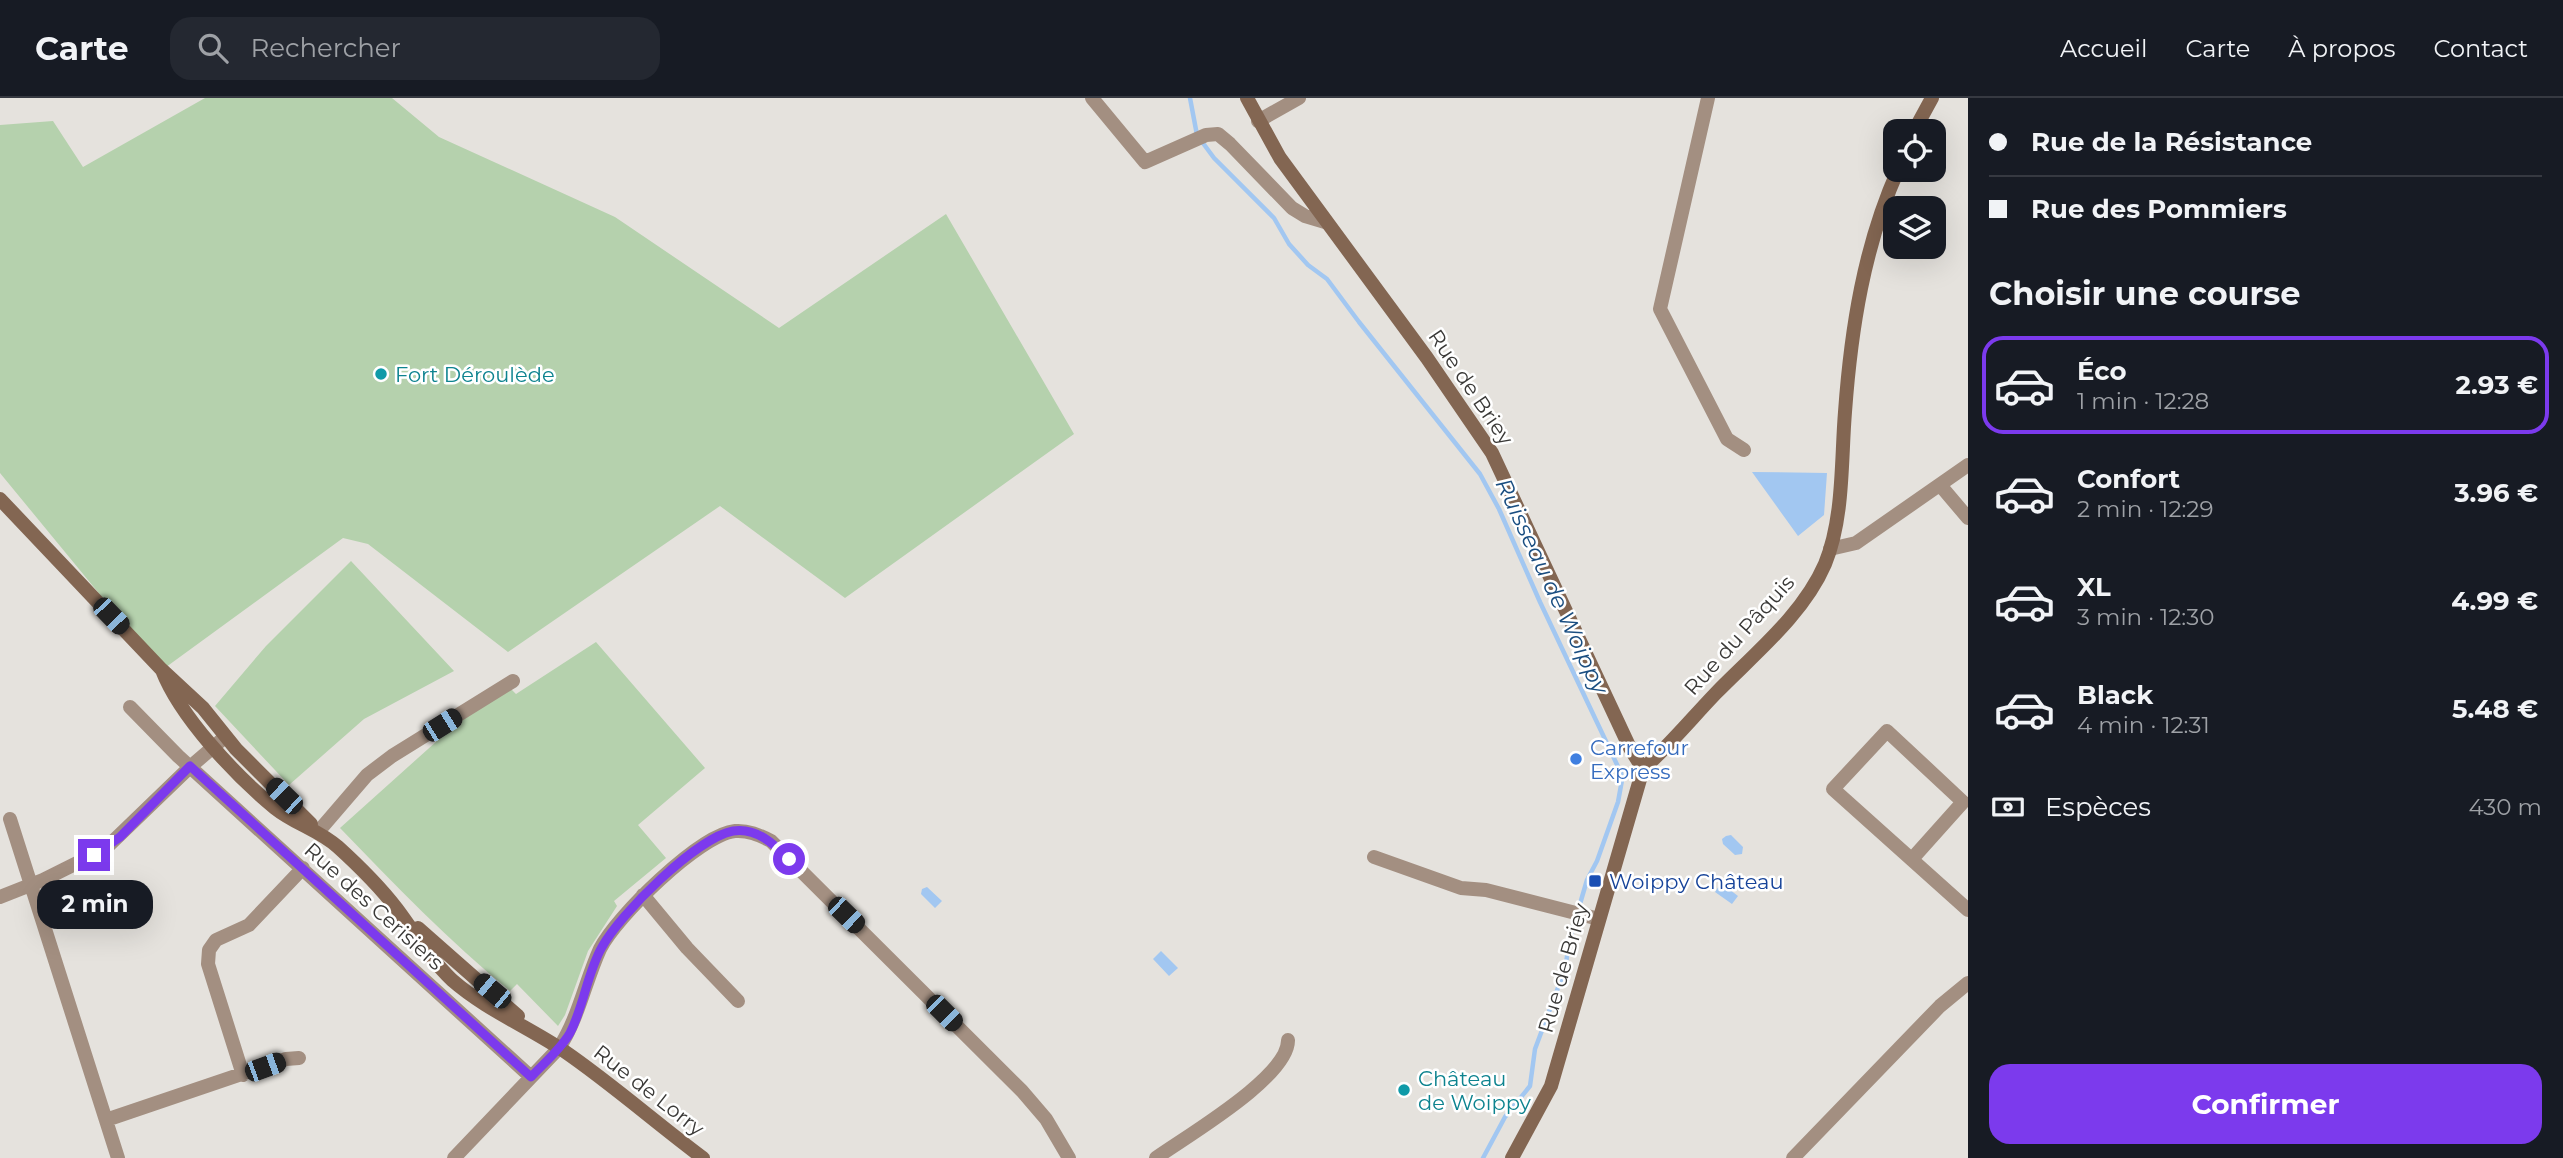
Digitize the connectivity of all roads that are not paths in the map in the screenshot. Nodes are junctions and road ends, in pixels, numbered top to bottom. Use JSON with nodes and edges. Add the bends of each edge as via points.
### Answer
{"nodes":[{"id":1,"x":1092,"y":98,"type":"edge"},
{"id":2,"x":1247,"y":98,"type":"edge"},
{"id":3,"x":1299,"y":98,"type":"edge"},
{"id":4,"x":1709,"y":98,"type":"edge"},
{"id":5,"x":1932,"y":98,"type":"edge"},
{"id":6,"x":1921,"y":119,"type":"edge"},
{"id":7,"x":1258,"y":121,"type":"junction"},
{"id":8,"x":1894,"y":182,"type":"edge"},
{"id":9,"x":1325,"y":222,"type":"junction"},
{"id":10,"x":1744,"y":450,"type":"dead end"},
{"id":11,"x":1968,"y":465,"type":"edge"},
{"id":12,"x":1940,"y":485,"type":"junction"},
{"id":13,"x":0,"y":499,"type":"edge"},
{"id":14,"x":1968,"y":518,"type":"edge"},
{"id":15,"x":1830,"y":549,"type":"junction"},
{"id":16,"x":513,"y":681,"type":"dead end"},
{"id":17,"x":130,"y":707,"type":"dead end"},
{"id":18,"x":220,"y":742,"type":"junction"},
{"id":19,"x":190,"y":766,"type":"junction"},
{"id":20,"x":1643,"y":769,"type":"junction"},
{"id":21,"x":10,"y":819,"type":"dead end"},
{"id":22,"x":318,"y":832,"type":"junction"},
{"id":23,"x":1374,"y":858,"type":"dead end"},
{"id":24,"x":1912,"y":859,"type":"junction"},
{"id":25,"x":303,"y":869,"type":"junction"},
{"id":26,"x":30,"y":885,"type":"junction"},
{"id":27,"x":643,"y":895,"type":"junction"},
{"id":28,"x":0,"y":897,"type":"edge"},
{"id":29,"x":1968,"y":910,"type":"edge"},
{"id":30,"x":1599,"y":919,"type":"junction"},
{"id":31,"x":1968,"y":983,"type":"edge"},
{"id":32,"x":738,"y":1001,"type":"dead end"},
{"id":33,"x":1288,"y":1040,"type":"dead end"},
{"id":34,"x":559,"y":1048,"type":"junction"},
{"id":35,"x":299,"y":1058,"type":"dead end"},
{"id":36,"x":243,"y":1075,"type":"junction"},
{"id":37,"x":531,"y":1077,"type":"junction"},
{"id":38,"x":106,"y":1120,"type":"junction"},
{"id":39,"x":118,"y":1158,"type":"edge"},
{"id":40,"x":454,"y":1158,"type":"edge"},
{"id":41,"x":703,"y":1158,"type":"edge"},
{"id":42,"x":1069,"y":1158,"type":"edge"},
{"id":43,"x":1156,"y":1158,"type":"edge"},
{"id":44,"x":1512,"y":1158,"type":"edge"},
{"id":45,"x":1793,"y":1158,"type":"edge"}],
"edges":[{"from":1,"to":9,"type":"street","via":[[1146,162],[1214,133],[1298,213]]},
{"from":2,"to":7,"type":"street","name":"Rue de Briey"},
{"from":3,"to":7,"type":"street"},
{"from":4,"to":10,"type":"street","via":[[1660,309],[1727,439]]},
{"from":5,"to":6,"type":"street"},
{"from":7,"to":9,"type":"street","name":"Rue de Briey"},
{"from":8,"to":15,"type":"street","name":"Rue du Pâquis","via":[[1858,304]]},
{"from":9,"to":20,"type":"street","name":"Rue de Briey","via":[[1492,453]]},
{"from":11,"to":12,"type":"street"},
{"from":12,"to":14,"type":"street"},
{"from":12,"to":15,"type":"street","via":[[1856,543]]},
{"from":13,"to":18,"type":"street","name":"Rue de Lorry","via":[[203,708]]},
{"from":15,"to":20,"type":"street","name":"Rue du Pâquis","via":[[1796,610]]},
{"from":16,"to":22,"type":"street","via":[[395,753],[367,775]]},
{"from":17,"to":19,"type":"street","name":"Rue des Cerisiers"},
{"from":18,"to":19,"type":"street"},
{"from":18,"to":22,"type":"street","name":"Rue de Lorry"},
{"from":19,"to":25,"type":"street","name":"Rue des Cerisiers"},
{"from":19,"to":26,"type":"street","via":[[105,849]]},
{"from":20,"to":30,"type":"street","name":"Rue de Briey"},
{"from":21,"to":26,"type":"street"},
{"from":22,"to":34,"type":"street","name":"Rue de Lorry","via":[[355,863],[396,908]]},
{"from":23,"to":30,"type":"street","via":[[1461,888],[1486,890]]},
{"from":24,"to":24,"type":"street","via":[[1833,789],[1887,731],[1963,802]]},
{"from":24,"to":29,"type":"street"},
{"from":25,"to":36,"type":"street","via":[[249,925],[220,937],[209,950],[208,964]]},
{"from":25,"to":37,"type":"street","name":"Rue des Cerisiers"},
{"from":26,"to":28,"type":"street"},
{"from":26,"to":38,"type":"street"},
{"from":27,"to":32,"type":"street"},
{"from":27,"to":34,"type":"street","via":[[600,948],[570,1031]]},
{"from":27,"to":42,"type":"street","via":[[709,842],[733,831],[751,832],[771,841],[1023,1091]]},
{"from":30,"to":44,"type":"street","name":"Rue de Briey","via":[[1550,1086]]},
{"from":31,"to":45,"type":"street","via":[[1940,1006]]},
{"from":33,"to":43,"type":"street","via":[[1285,1053],[1258,1086]]},
{"from":34,"to":37,"type":"street"},
{"from":34,"to":41,"type":"street","name":"Rue de Lorry"},
{"from":35,"to":36,"type":"street"},
{"from":36,"to":38,"type":"street"},
{"from":37,"to":40,"type":"street"},
{"from":38,"to":39,"type":"street"}]}
